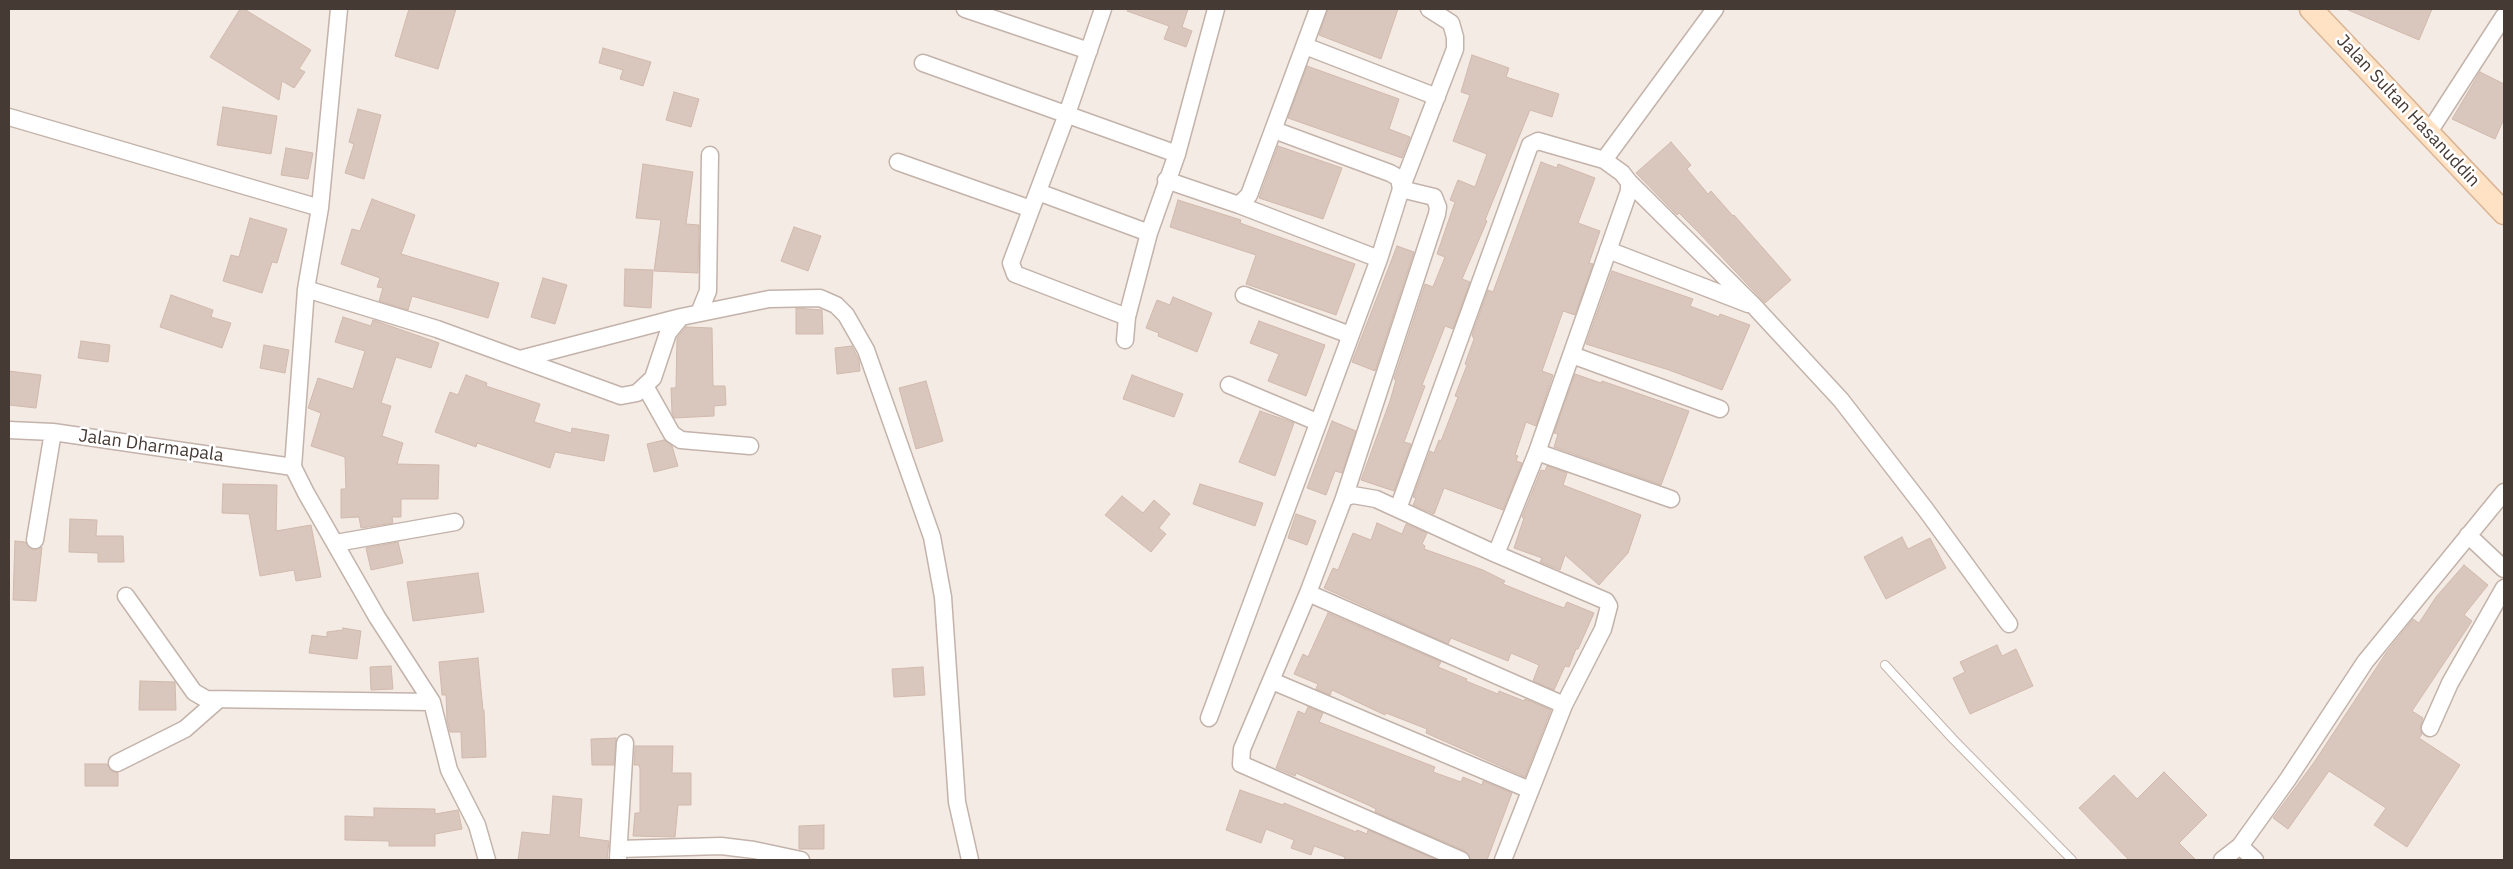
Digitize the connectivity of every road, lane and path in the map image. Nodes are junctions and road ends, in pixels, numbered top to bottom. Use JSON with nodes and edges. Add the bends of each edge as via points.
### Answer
{"nodes":[{"id":1,"x":339,"y":9,"type":"edge"},
{"id":2,"x":965,"y":9,"type":"edge"},
{"id":3,"x":1104,"y":9,"type":"edge"},
{"id":4,"x":1216,"y":9,"type":"edge"},
{"id":5,"x":1429,"y":9,"type":"edge"},
{"id":6,"x":1715,"y":9,"type":"edge"},
{"id":7,"x":2311,"y":9,"type":"edge"},
{"id":8,"x":1314,"y":10,"type":"edge"},
{"id":9,"x":2504,"y":16,"type":"edge"},
{"id":10,"x":1305,"y":46,"type":"junction"},
{"id":11,"x":1089,"y":51,"type":"junction"},
{"id":12,"x":923,"y":63,"type":"dead end"},
{"id":13,"x":1437,"y":97,"type":"junction"},
{"id":14,"x":1067,"y":114,"type":"junction"},
{"id":15,"x":9,"y":117,"type":"edge"},
{"id":16,"x":1274,"y":130,"type":"junction"},
{"id":17,"x":2429,"y":132,"type":"junction"},
{"id":18,"x":710,"y":154,"type":"dead end"},
{"id":19,"x":1177,"y":154,"type":"junction"},
{"id":20,"x":1604,"y":160,"type":"junction"},
{"id":21,"x":898,"y":162,"type":"dead end"},
{"id":22,"x":1166,"y":180,"type":"junction"},
{"id":23,"x":1629,"y":182,"type":"junction"},
{"id":24,"x":1401,"y":188,"type":"junction"},
{"id":25,"x":1038,"y":192,"type":"junction"},
{"id":26,"x":1239,"y":205,"type":"junction"},
{"id":27,"x":320,"y":208,"type":"junction"},
{"id":28,"x":1032,"y":209,"type":"junction"},
{"id":29,"x":2504,"y":213,"type":"edge"},
{"id":30,"x":1149,"y":233,"type":"junction"},
{"id":31,"x":1608,"y":250,"type":"junction"},
{"id":32,"x":1379,"y":259,"type":"junction"},
{"id":33,"x":306,"y":289,"type":"junction"},
{"id":34,"x":1244,"y":295,"type":"dead end"},
{"id":35,"x":1754,"y":306,"type":"junction"},
{"id":36,"x":699,"y":313,"type":"junction"},
{"id":37,"x":681,"y":317,"type":"junction"},
{"id":38,"x":1126,"y":317,"type":"junction"},
{"id":39,"x":1350,"y":335,"type":"junction"},
{"id":40,"x":1125,"y":340,"type":"dead end"},
{"id":41,"x":1572,"y":355,"type":"junction"},
{"id":42,"x":520,"y":359,"type":"junction"},
{"id":43,"x":1230,"y":385,"type":"dead end"},
{"id":44,"x":645,"y":386,"type":"junction"},
{"id":45,"x":1720,"y":409,"type":"dead end"},
{"id":46,"x":1317,"y":422,"type":"junction"},
{"id":47,"x":9,"y":430,"type":"edge"},
{"id":48,"x":52,"y":432,"type":"junction"},
{"id":49,"x":750,"y":446,"type":"dead end"},
{"id":50,"x":1537,"y":452,"type":"junction"},
{"id":51,"x":293,"y":467,"type":"junction"},
{"id":52,"x":2504,"y":492,"type":"edge"},
{"id":53,"x":1344,"y":498,"type":"junction"},
{"id":54,"x":1671,"y":500,"type":"dead end"},
{"id":55,"x":1398,"y":510,"type":"junction"},
{"id":56,"x":455,"y":522,"type":"dead end"},
{"id":57,"x":2468,"y":535,"type":"junction"},
{"id":58,"x":35,"y":540,"type":"dead end"},
{"id":59,"x":336,"y":543,"type":"junction"},
{"id":60,"x":1496,"y":554,"type":"junction"},
{"id":61,"x":2504,"y":568,"type":"edge"},
{"id":62,"x":2504,"y":588,"type":"edge"},
{"id":63,"x":1308,"y":593,"type":"junction"},
{"id":64,"x":126,"y":596,"type":"dead end"},
{"id":65,"x":2009,"y":624,"type":"dead end"},
{"id":66,"x":1885,"y":665,"type":"dead end"},
{"id":67,"x":1272,"y":681,"type":"junction"},
{"id":68,"x":218,"y":700,"type":"junction"},
{"id":69,"x":432,"y":702,"type":"junction"},
{"id":70,"x":1564,"y":705,"type":"junction"},
{"id":71,"x":1209,"y":718,"type":"dead end"},
{"id":72,"x":2430,"y":728,"type":"dead end"},
{"id":73,"x":625,"y":744,"type":"dead end"},
{"id":74,"x":117,"y":763,"type":"dead end"},
{"id":75,"x":1530,"y":790,"type":"junction"},
{"id":76,"x":2240,"y":846,"type":"junction"},
{"id":77,"x":618,"y":855,"type":"edge"},
{"id":78,"x":487,"y":860,"type":"edge"},
{"id":79,"x":801,"y":860,"type":"edge"},
{"id":80,"x":970,"y":860,"type":"edge"},
{"id":81,"x":1461,"y":860,"type":"edge"},
{"id":82,"x":1503,"y":860,"type":"edge"},
{"id":83,"x":2072,"y":860,"type":"edge"},
{"id":84,"x":2222,"y":860,"type":"edge"},
{"id":85,"x":2255,"y":860,"type":"edge"}],
"edges":[{"from":1,"to":27,"type":"street"},
{"from":2,"to":11,"type":"street"},
{"from":3,"to":11,"type":"street"},
{"from":4,"to":19,"type":"street"},
{"from":5,"to":13,"type":"street","via":[[1451,22],[1456,37],[1452,62]]},
{"from":6,"to":20,"type":"street"},
{"from":7,"to":17,"type":"street","name":"Jalan Sultan Hasanuddin"},
{"from":8,"to":10,"type":"street"},
{"from":9,"to":17,"type":"street"},
{"from":10,"to":13,"type":"street"},
{"from":10,"to":16,"type":"street"},
{"from":11,"to":14,"type":"street"},
{"from":12,"to":14,"type":"street"},
{"from":13,"to":24,"type":"street"},
{"from":14,"to":19,"type":"street"},
{"from":14,"to":25,"type":"street"},
{"from":15,"to":27,"type":"street"},
{"from":16,"to":24,"type":"street","via":[[1390,173],[1399,178]]},
{"from":16,"to":26,"type":"street","via":[[1254,183]]},
{"from":17,"to":29,"type":"street","name":"Jalan Sultan Hasanuddin"},
{"from":18,"to":36,"type":"street","via":[[708,290]]},
{"from":19,"to":22,"type":"street"},
{"from":20,"to":23,"type":"street"},
{"from":20,"to":55,"type":"street","via":[[1538,141],[1530,145]]},
{"from":21,"to":28,"type":"street"},
{"from":22,"to":26,"type":"street"},
{"from":22,"to":30,"type":"street"},
{"from":23,"to":31,"type":"street","via":[[1625,204]]},
{"from":23,"to":35,"type":"street"},
{"from":24,"to":32,"type":"street"},
{"from":24,"to":53,"type":"street","via":[[1434,197],[1437,214]]},
{"from":25,"to":28,"type":"street"},
{"from":25,"to":30,"type":"street"},
{"from":26,"to":32,"type":"street"},
{"from":27,"to":33,"type":"street"},
{"from":28,"to":38,"type":"street","via":[[1011,263],[1015,274]]},
{"from":30,"to":38,"type":"street"},
{"from":31,"to":35,"type":"street"},
{"from":31,"to":41,"type":"street"},
{"from":32,"to":39,"type":"street"},
{"from":33,"to":42,"type":"street","via":[[437,329]]},
{"from":33,"to":51,"type":"street"},
{"from":34,"to":39,"type":"street"},
{"from":35,"to":65,"type":"street","via":[[1841,400]]},
{"from":36,"to":37,"type":"street"},
{"from":36,"to":80,"type":"street","via":[[769,299],[820,298],[836,305],[846,315],[866,350],[932,537],[943,597],[958,802]]},
{"from":37,"to":42,"type":"street"},
{"from":37,"to":44,"type":"street","via":[[668,333],[653,378]]},
{"from":38,"to":40,"type":"street"},
{"from":39,"to":46,"type":"street"},
{"from":41,"to":45,"type":"street"},
{"from":41,"to":50,"type":"street"},
{"from":42,"to":44,"type":"street","via":[[621,396],[637,393]]},
{"from":43,"to":46,"type":"street"},
{"from":44,"to":49,"type":"street","via":[[672,434],[681,440]]},
{"from":46,"to":71,"type":"street"},
{"from":47,"to":48,"type":"street","name":"Jalan Dharmapala"},
{"from":48,"to":51,"type":"street","name":"Jalan Dharmapala"},
{"from":48,"to":58,"type":"street"},
{"from":50,"to":54,"type":"street"},
{"from":50,"to":60,"type":"street"},
{"from":51,"to":59,"type":"street"},
{"from":52,"to":57,"type":"street"},
{"from":53,"to":55,"type":"street","via":[[1353,494],[1363,495]]},
{"from":53,"to":63,"type":"street"},
{"from":55,"to":60,"type":"street"},
{"from":56,"to":59,"type":"street"},
{"from":57,"to":61,"type":"street"},
{"from":57,"to":76,"type":"street","via":[[2365,662]]},
{"from":59,"to":69,"type":"street","via":[[377,617]]},
{"from":60,"to":70,"type":"street","via":[[1599,597],[1609,606],[1603,629]]},
{"from":62,"to":72,"type":"street","via":[[2450,682]]},
{"from":63,"to":67,"type":"street"},
{"from":63,"to":70,"type":"street"},
{"from":64,"to":68,"type":"street","via":[[194,692],[206,699]]},
{"from":66,"to":83,"type":"lane"},
{"from":67,"to":75,"type":"street"},
{"from":67,"to":81,"type":"street","via":[[1242,750],[1241,764]]},
{"from":68,"to":69,"type":"street"},
{"from":68,"to":74,"type":"street","via":[[185,729]]},
{"from":69,"to":78,"type":"street","via":[[449,770],[477,825]]},
{"from":70,"to":75,"type":"street"},
{"from":73,"to":77,"type":"street"},
{"from":75,"to":82,"type":"street"},
{"from":76,"to":84,"type":"street"},
{"from":76,"to":85,"type":"street"},
{"from":77,"to":79,"type":"street","via":[[721,846]]}]}
